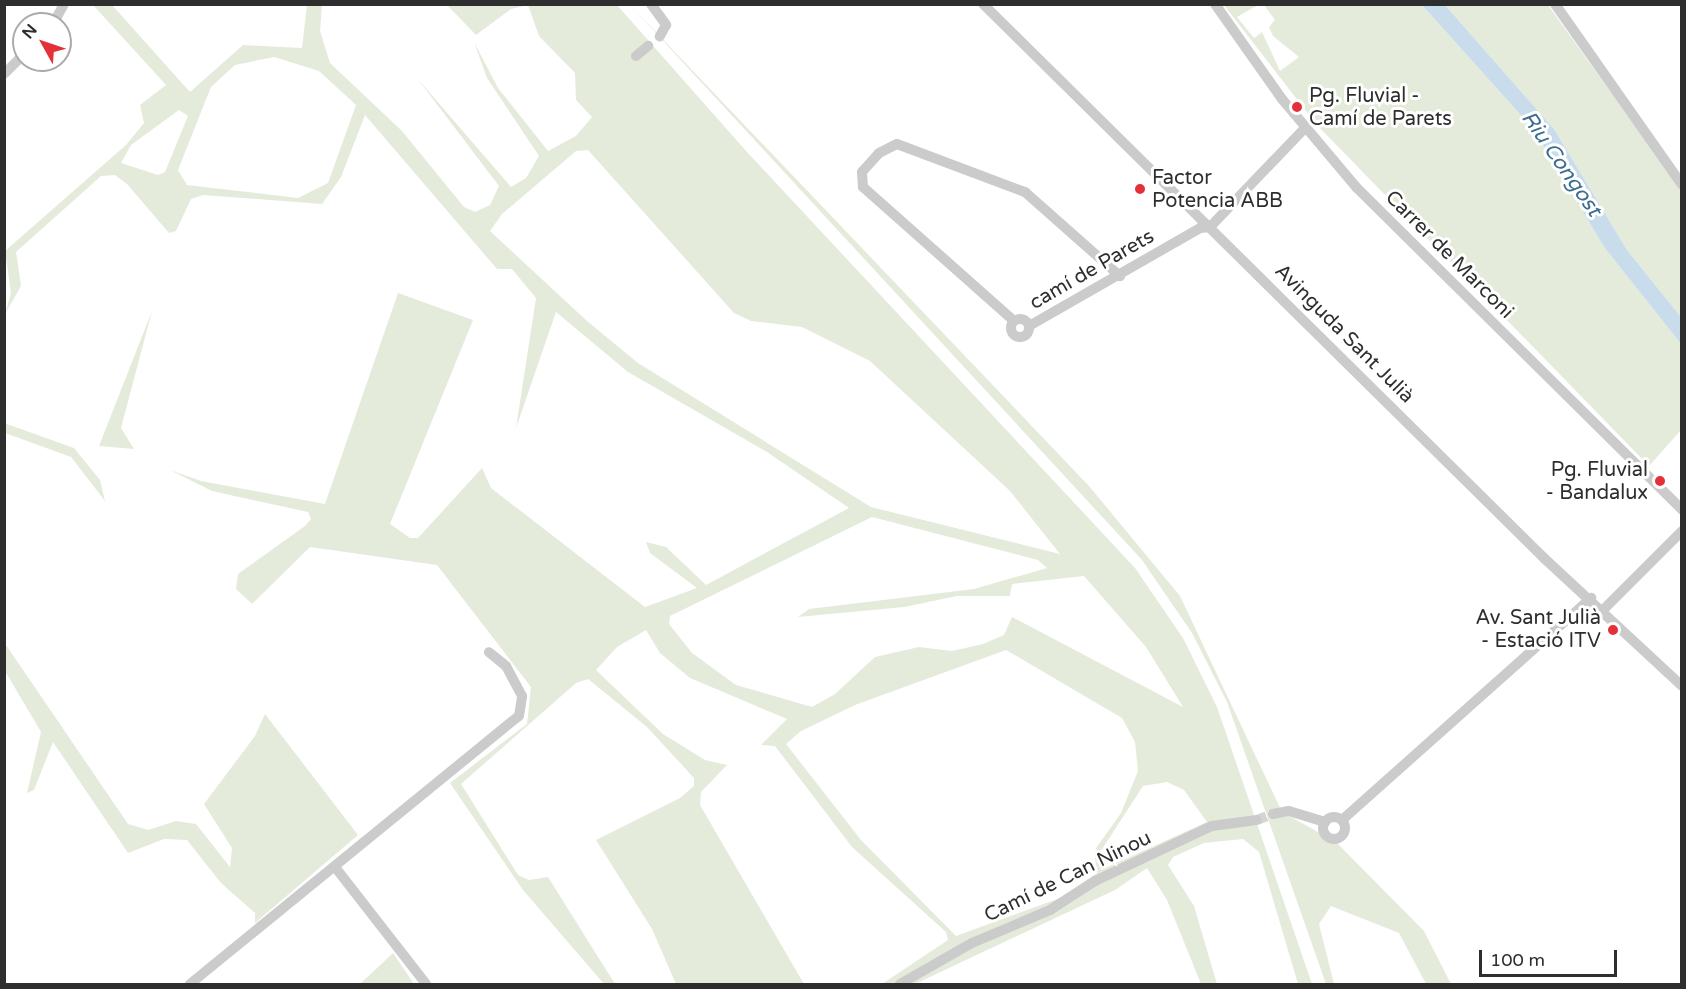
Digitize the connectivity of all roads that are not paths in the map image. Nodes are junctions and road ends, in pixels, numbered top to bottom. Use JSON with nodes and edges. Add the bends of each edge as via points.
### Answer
{"nodes":[{"id":1,"x":651,"y":4,"type":"edge"},
{"id":2,"x":983,"y":4,"type":"edge"},
{"id":3,"x":1215,"y":4,"type":"edge"},
{"id":4,"x":1555,"y":4,"type":"edge"},
{"id":5,"x":660,"y":36,"type":"dead end"},
{"id":6,"x":648,"y":46,"type":"dead end"},
{"id":7,"x":636,"y":56,"type":"dead end"},
{"id":8,"x":1305,"y":129,"type":"junction"},
{"id":9,"x":1682,"y":185,"type":"edge"},
{"id":10,"x":1210,"y":227,"type":"junction"},
{"id":11,"x":1120,"y":276,"type":"junction"},
{"id":12,"x":1014,"y":321,"type":"junction"},
{"id":13,"x":1029,"y":326,"type":"junction"},
{"id":14,"x":1682,"y":510,"type":"edge"},
{"id":15,"x":1682,"y":531,"type":"edge"},
{"id":16,"x":1591,"y":598,"type":"junction"},
{"id":17,"x":1604,"y":609,"type":"junction"},
{"id":18,"x":489,"y":652,"type":"dead end"},
{"id":19,"x":1682,"y":686,"type":"edge"},
{"id":20,"x":1274,"y":814,"type":"tunnel mouth"},
{"id":21,"x":1257,"y":820,"type":"tunnel mouth"},
{"id":22,"x":1342,"y":820,"type":"junction"},
{"id":23,"x":1325,"y":822,"type":"junction"},
{"id":24,"x":335,"y":867,"type":"junction"},
{"id":25,"x":190,"y":984,"type":"edge"},
{"id":26,"x":426,"y":984,"type":"edge"},
{"id":27,"x":900,"y":984,"type":"edge"}],
"edges":[{"from":1,"to":5,"type":"street","via":[[666,25]]},
{"from":2,"to":10,"type":"street","name":"Avinguda Sant Julià"},
{"from":3,"to":8,"type":"street","name":"Carrer de Marconi"},
{"from":4,"to":9,"type":"street"},
{"from":6,"to":7,"type":"street"},
{"from":8,"to":10,"type":"street","name":"camí de Parets"},
{"from":8,"to":14,"type":"street","name":"Carrer de Marconi","via":[[1387,219]]},
{"from":10,"to":11,"type":"street","name":"camí de Parets"},
{"from":10,"to":16,"type":"street","name":"Avinguda Sant Julià"},
{"from":11,"to":12,"type":"street","via":[[1025,192],[897,144],[879,153],[862,172],[863,187]]},
{"from":11,"to":13,"type":"street","name":"camí de Parets"},
{"from":12,"to":13,"type":"street","via":[[1023,319]]},
{"from":12,"to":13,"type":"street","via":[[1011,329],[1017,337],[1026,335]]},
{"from":15,"to":17,"type":"street"},
{"from":16,"to":17,"type":"street","name":"Avinguda Sant Julià"},
{"from":16,"to":22,"type":"street"},
{"from":17,"to":19,"type":"street","name":"Avinguda Sant Julià"},
{"from":18,"to":24,"type":"street","via":[[506,666],[522,696],[519,716]]},
{"from":20,"to":23,"type":"street","via":[[1289,812]]},
{"from":21,"to":27,"type":"street","name":"Camí de Can Ninou","via":[[1212,826],[1095,881],[1050,910],[972,943]]},
{"from":22,"to":23,"type":"street"},
{"from":22,"to":23,"type":"street","via":[[1344,834],[1335,839],[1324,832]]},
{"from":24,"to":25,"type":"street"},
{"from":24,"to":26,"type":"street"}]}
